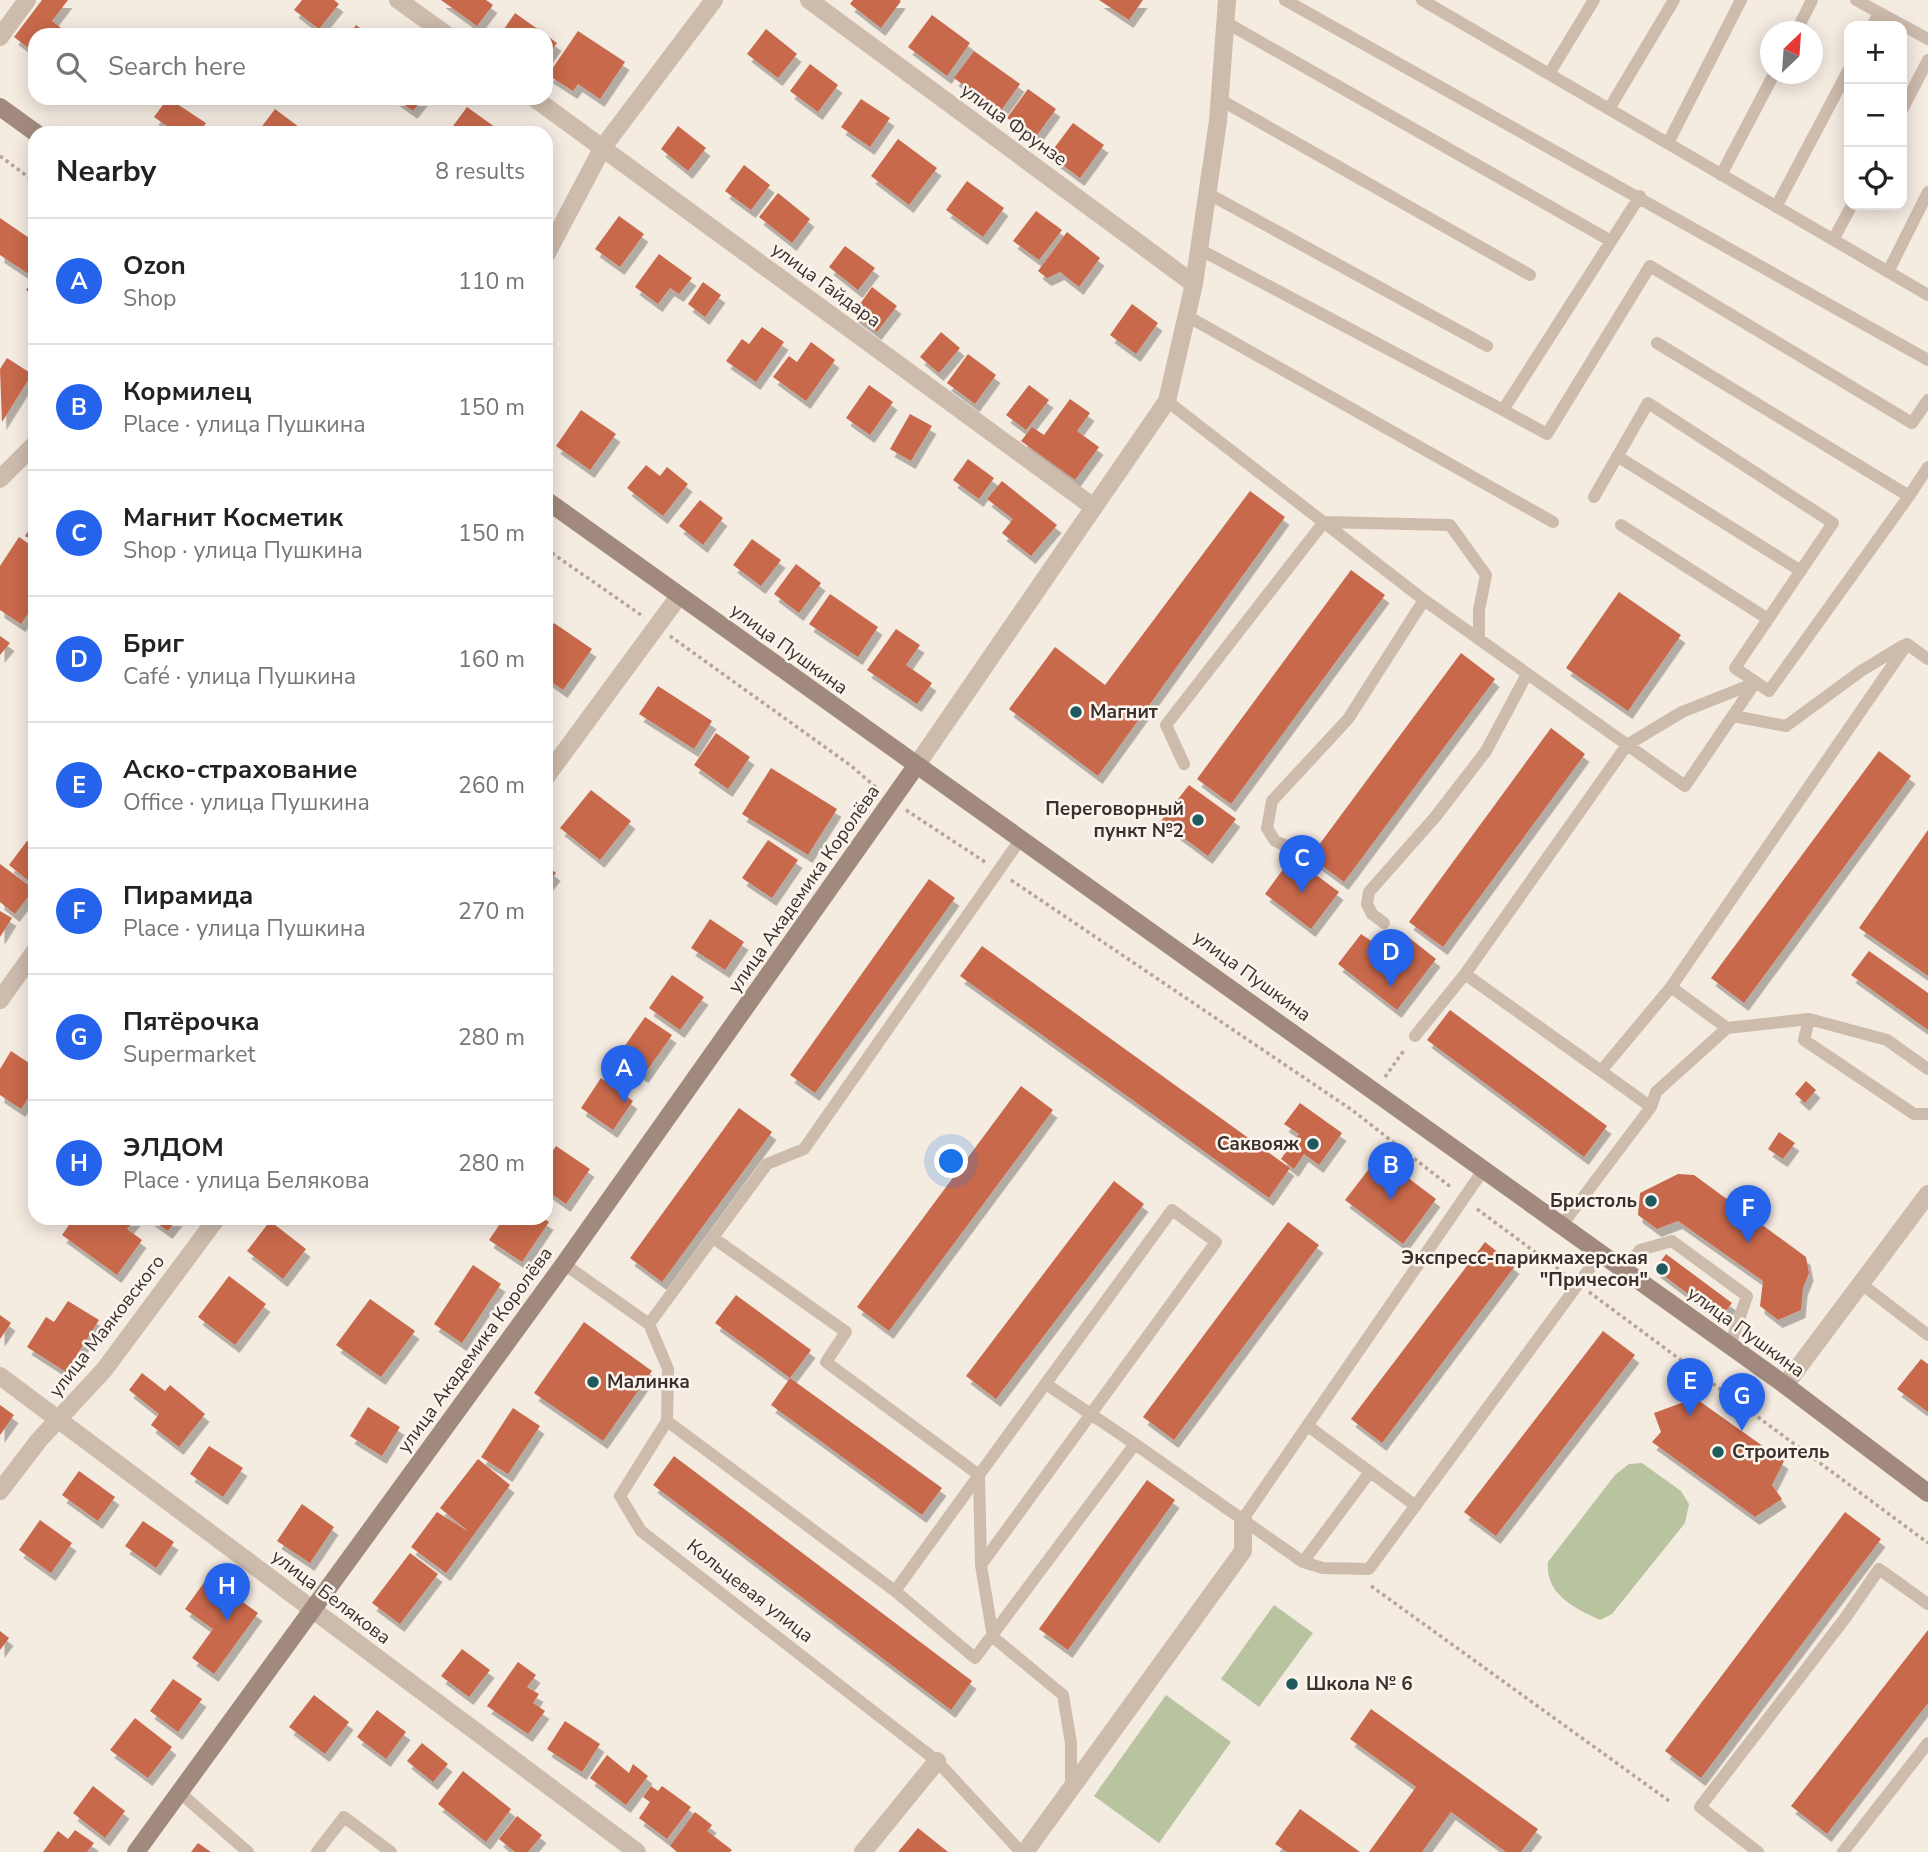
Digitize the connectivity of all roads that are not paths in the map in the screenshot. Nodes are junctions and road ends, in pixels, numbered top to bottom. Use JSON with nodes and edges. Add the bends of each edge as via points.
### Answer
{"nodes":[{"id":1,"x":27,"y":0,"type":"edge"},
{"id":2,"x":398,"y":0,"type":"edge"},
{"id":3,"x":714,"y":0,"type":"edge"},
{"id":4,"x":809,"y":0,"type":"edge"},
{"id":5,"x":1227,"y":0,"type":"edge"},
{"id":6,"x":1285,"y":0,"type":"edge"},
{"id":7,"x":1422,"y":0,"type":"edge"},
{"id":8,"x":1594,"y":0,"type":"edge"},
{"id":9,"x":1674,"y":0,"type":"edge"},
{"id":10,"x":1741,"y":0,"type":"edge"},
{"id":11,"x":1812,"y":0,"type":"edge"},
{"id":12,"x":1856,"y":0,"type":"edge"},
{"id":13,"x":1880,"y":13,"type":"junction"},
{"id":14,"x":1802,"y":21,"type":"edge"},
{"id":15,"x":1875,"y":21,"type":"edge"},
{"id":16,"x":1227,"y":23,"type":"junction"},
{"id":17,"x":437,"y":28,"type":"edge"},
{"id":18,"x":0,"y":37,"type":"edge"},
{"id":19,"x":1928,"y":40,"type":"edge"},
{"id":20,"x":1928,"y":60,"type":"edge"},
{"id":21,"x":1549,"y":74,"type":"junction"},
{"id":22,"x":1844,"y":78,"type":"edge"},
{"id":23,"x":1769,"y":84,"type":"edge"},
{"id":24,"x":1219,"y":99,"type":"junction"},
{"id":25,"x":1907,"y":100,"type":"edge"},
{"id":26,"x":544,"y":105,"type":"edge"},
{"id":27,"x":0,"y":107,"type":"edge"},
{"id":28,"x":1609,"y":109,"type":"junction"},
{"id":29,"x":28,"y":127,"type":"edge"},
{"id":30,"x":1668,"y":143,"type":"junction"},
{"id":31,"x":603,"y":147,"type":"junction"},
{"id":32,"x":1721,"y":175,"type":"junction"},
{"id":33,"x":1928,"y":192,"type":"edge"},
{"id":34,"x":1207,"y":193,"type":"junction"},
{"id":35,"x":1640,"y":196,"type":"junction"},
{"id":36,"x":1776,"y":206,"type":"junction"},
{"id":37,"x":1849,"y":210,"type":"edge"},
{"id":38,"x":1833,"y":240,"type":"junction"},
{"id":39,"x":1611,"y":241,"type":"junction"},
{"id":40,"x":553,"y":242,"type":"edge"},
{"id":41,"x":1197,"y":248,"type":"junction"},
{"id":42,"x":1888,"y":272,"type":"junction"},
{"id":43,"x":1531,"y":275,"type":"dead end"},
{"id":44,"x":1194,"y":284,"type":"junction"},
{"id":45,"x":1927,"y":292,"type":"edge"},
{"id":46,"x":1187,"y":316,"type":"junction"},
{"id":47,"x":1657,"y":343,"type":"dead end"},
{"id":48,"x":1487,"y":346,"type":"dead end"},
{"id":49,"x":1928,"y":360,"type":"edge"},
{"id":50,"x":1928,"y":400,"type":"edge"},
{"id":51,"x":1167,"y":401,"type":"junction"},
{"id":52,"x":1503,"y":410,"type":"junction"},
{"id":53,"x":28,"y":451,"type":"edge"},
{"id":54,"x":1617,"y":456,"type":"junction"},
{"id":55,"x":1928,"y":467,"type":"edge"},
{"id":56,"x":0,"y":479,"type":"edge"},
{"id":57,"x":1909,"y":496,"type":"junction"},
{"id":58,"x":1594,"y":497,"type":"dead end"},
{"id":59,"x":553,"y":505,"type":"edge"},
{"id":60,"x":1092,"y":506,"type":"junction"},
{"id":61,"x":1324,"y":522,"type":"junction"},
{"id":62,"x":1553,"y":522,"type":"dead end"},
{"id":63,"x":1620,"y":525,"type":"dead end"},
{"id":64,"x":1801,"y":571,"type":"junction"},
{"id":65,"x":679,"y":596,"type":"junction"},
{"id":66,"x":1424,"y":600,"type":"junction"},
{"id":67,"x":1768,"y":619,"type":"junction"},
{"id":68,"x":1479,"y":639,"type":"junction"},
{"id":69,"x":1907,"y":644,"type":"junction"},
{"id":70,"x":1928,"y":660,"type":"edge"},
{"id":71,"x":1527,"y":674,"type":"junction"},
{"id":72,"x":1755,"y":683,"type":"junction"},
{"id":73,"x":1733,"y":716,"type":"junction"},
{"id":74,"x":1627,"y":745,"type":"junction"},
{"id":75,"x":1184,"y":764,"type":"dead end"},
{"id":76,"x":916,"y":766,"type":"junction"},
{"id":77,"x":553,"y":768,"type":"edge"},
{"id":78,"x":1022,"y":837,"type":"junction"},
{"id":79,"x":1292,"y":848,"type":"dead end"},
{"id":80,"x":1384,"y":923,"type":"dead end"},
{"id":81,"x":28,"y":961,"type":"edge"},
{"id":82,"x":1465,"y":974,"type":"junction"},
{"id":83,"x":1671,"y":987,"type":"junction"},
{"id":84,"x":0,"y":1000,"type":"edge"},
{"id":85,"x":1809,"y":1019,"type":"junction"},
{"id":86,"x":1727,"y":1028,"type":"junction"},
{"id":87,"x":1415,"y":1036,"type":"road end"},
{"id":88,"x":1928,"y":1069,"type":"edge"},
{"id":89,"x":1601,"y":1071,"type":"junction"},
{"id":90,"x":1651,"y":1107,"type":"junction"},
{"id":91,"x":1928,"y":1114,"type":"edge"},
{"id":92,"x":1484,"y":1169,"type":"junction"},
{"id":93,"x":1928,"y":1194,"type":"edge"},
{"id":94,"x":213,"y":1225,"type":"edge"},
{"id":95,"x":1562,"y":1225,"type":"junction"},
{"id":96,"x":712,"y":1237,"type":"junction"},
{"id":97,"x":1601,"y":1253,"type":"junction"},
{"id":98,"x":564,"y":1264,"type":"junction"},
{"id":99,"x":1624,"y":1270,"type":"junction"},
{"id":100,"x":1860,"y":1283,"type":"junction"},
{"id":101,"x":649,"y":1324,"type":"junction"},
{"id":102,"x":1928,"y":1335,"type":"edge"},
{"id":103,"x":1730,"y":1346,"type":"junction"},
{"id":104,"x":0,"y":1376,"type":"edge"},
{"id":105,"x":1046,"y":1384,"type":"junction"},
{"id":106,"x":1785,"y":1385,"type":"junction"},
{"id":107,"x":1092,"y":1417,"type":"junction"},
{"id":108,"x":58,"y":1421,"type":"junction"},
{"id":109,"x":667,"y":1422,"type":"junction"},
{"id":110,"x":1308,"y":1426,"type":"junction"},
{"id":111,"x":1135,"y":1444,"type":"junction"},
{"id":112,"x":1370,"y":1472,"type":"junction"},
{"id":113,"x":979,"y":1475,"type":"junction"},
{"id":114,"x":0,"y":1491,"type":"edge"},
{"id":115,"x":1928,"y":1493,"type":"edge"},
{"id":116,"x":1416,"y":1506,"type":"junction"},
{"id":117,"x":1243,"y":1519,"type":"junction"},
{"id":118,"x":1303,"y":1562,"type":"junction"},
{"id":119,"x":981,"y":1565,"type":"junction"},
{"id":120,"x":895,"y":1591,"type":"junction"},
{"id":121,"x":1928,"y":1604,"type":"edge"},
{"id":122,"x":312,"y":1608,"type":"junction"},
{"id":123,"x":993,"y":1637,"type":"junction"},
{"id":124,"x":1928,"y":1743,"type":"edge"},
{"id":125,"x":937,"y":1760,"type":"junction"},
{"id":126,"x":1071,"y":1790,"type":"junction"},
{"id":127,"x":179,"y":1792,"type":"junction"},
{"id":128,"x":136,"y":1852,"type":"edge"},
{"id":129,"x":248,"y":1852,"type":"edge"},
{"id":130,"x":317,"y":1852,"type":"edge"},
{"id":131,"x":391,"y":1852,"type":"edge"},
{"id":132,"x":637,"y":1852,"type":"edge"},
{"id":133,"x":863,"y":1852,"type":"edge"},
{"id":134,"x":1023,"y":1852,"type":"edge"},
{"id":135,"x":1758,"y":1852,"type":"edge"},
{"id":136,"x":1843,"y":1852,"type":"edge"}],
"edges":[{"from":1,"to":18,"type":"street"},
{"from":2,"to":17,"type":"street"},
{"from":3,"to":31,"type":"street"},
{"from":4,"to":44,"type":"street","name":"улица Фрунзе"},
{"from":5,"to":16,"type":"street"},
{"from":6,"to":35,"type":"lane"},
{"from":7,"to":21,"type":"lane"},
{"from":8,"to":21,"type":"lane"},
{"from":9,"to":28,"type":"lane"},
{"from":10,"to":30,"type":"lane"},
{"from":11,"to":14,"type":"lane"},
{"from":12,"to":13,"type":"lane"},
{"from":13,"to":15,"type":"lane"},
{"from":13,"to":19,"type":"lane"},
{"from":16,"to":24,"type":"street"},
{"from":16,"to":39,"type":"lane"},
{"from":20,"to":25,"type":"lane"},
{"from":21,"to":28,"type":"lane"},
{"from":22,"to":36,"type":"lane"},
{"from":23,"to":32,"type":"lane"},
{"from":24,"to":34,"type":"street"},
{"from":24,"to":43,"type":"lane"},
{"from":26,"to":31,"type":"street","name":"улица Гайдара"},
{"from":27,"to":29,"type":"street"},
{"from":28,"to":30,"type":"lane"},
{"from":30,"to":32,"type":"lane"},
{"from":31,"to":40,"type":"street"},
{"from":31,"to":60,"type":"street","name":"улица Гайдара"},
{"from":32,"to":36,"type":"lane"},
{"from":33,"to":42,"type":"lane"},
{"from":34,"to":41,"type":"street"},
{"from":34,"to":48,"type":"lane"},
{"from":35,"to":39,"type":"lane"},
{"from":35,"to":49,"type":"lane"},
{"from":36,"to":38,"type":"lane"},
{"from":37,"to":38,"type":"lane"},
{"from":38,"to":42,"type":"lane"},
{"from":39,"to":52,"type":"lane"},
{"from":41,"to":44,"type":"street"},
{"from":41,"to":52,"type":"lane"},
{"from":42,"to":45,"type":"lane"},
{"from":44,"to":46,"type":"street"},
{"from":46,"to":51,"type":"street"},
{"from":46,"to":62,"type":"lane"},
{"from":47,"to":57,"type":"lane"},
{"from":50,"to":52,"type":"lane","via":[[1912,423],[1650,266],[1547,434]]},
{"from":51,"to":60,"type":"street"},
{"from":51,"to":61,"type":"lane"},
{"from":53,"to":56,"type":"street"},
{"from":54,"to":58,"type":"lane"},
{"from":54,"to":64,"type":"lane"},
{"from":54,"to":64,"type":"lane","via":[[1648,403],[1833,523]]},
{"from":55,"to":57,"type":"lane"},
{"from":57,"to":72,"type":"lane","via":[[1769,691]]},
{"from":59,"to":65,"type":"street","name":"улица Пушкина"},
{"from":60,"to":76,"type":"street"},
{"from":61,"to":66,"type":"lane"},
{"from":61,"to":68,"type":"lane","via":[[1450,525],[1486,575]]},
{"from":61,"to":75,"type":"lane","via":[[1166,725]]},
{"from":63,"to":67,"type":"lane"},
{"from":64,"to":67,"type":"lane"},
{"from":65,"to":76,"type":"street","name":"улица Пушкина"},
{"from":65,"to":77,"type":"street"},
{"from":66,"to":68,"type":"lane"},
{"from":66,"to":79,"type":"lane","via":[[1348,719],[1272,801],[1267,828],[1275,841]]},
{"from":67,"to":72,"type":"lane","via":[[1735,668]]},
{"from":68,"to":71,"type":"lane"},
{"from":69,"to":70,"type":"lane"},
{"from":69,"to":73,"type":"lane","via":[[1786,726]]},
{"from":69,"to":83,"type":"lane"},
{"from":71,"to":74,"type":"lane"},
{"from":71,"to":80,"type":"lane","via":[[1486,751],[1369,892],[1367,904]]},
{"from":72,"to":73,"type":"lane"},
{"from":72,"to":74,"type":"lane","via":[[1682,712]]},
{"from":73,"to":74,"type":"lane","via":[[1685,786]]},
{"from":74,"to":82,"type":"lane"},
{"from":76,"to":78,"type":"street","name":"улица Пушкина"},
{"from":76,"to":98,"type":"street","name":"улица Академика Королёва"},
{"from":78,"to":92,"type":"street","name":"улица Пушкина"},
{"from":78,"to":96,"type":"lane","via":[[804,1149],[768,1164]]},
{"from":81,"to":84,"type":"street"},
{"from":82,"to":87,"type":"lane"},
{"from":82,"to":89,"type":"lane"},
{"from":83,"to":86,"type":"lane"},
{"from":83,"to":89,"type":"lane"},
{"from":85,"to":86,"type":"lane"},
{"from":85,"to":88,"type":"lane","via":[[1887,1040]]},
{"from":85,"to":91,"type":"lane","via":[[1804,1040],[1914,1114]]},
{"from":86,"to":90,"type":"lane","via":[[1656,1092]]},
{"from":89,"to":90,"type":"lane"},
{"from":90,"to":95,"type":"lane"},
{"from":92,"to":95,"type":"street","name":"улица Пушкина"},
{"from":92,"to":110,"type":"lane"},
{"from":93,"to":100,"type":"street"},
{"from":94,"to":108,"type":"street","name":"улица Маяковского","via":[[104,1370]]},
{"from":95,"to":97,"type":"street","name":"улица Пушкина"},
{"from":96,"to":101,"type":"lane"},
{"from":96,"to":113,"type":"lane","via":[[846,1332],[826,1362]]},
{"from":97,"to":99,"type":"street","name":"улица Пушкина"},
{"from":97,"to":116,"type":"lane"},
{"from":98,"to":101,"type":"lane"},
{"from":98,"to":122,"type":"street","name":"улица Академика Королёва"},
{"from":99,"to":103,"type":"street","name":"улица Пушкина"},
{"from":99,"to":103,"type":"lane","via":[[1640,1250],[1672,1241],[1746,1296]]},
{"from":100,"to":102,"type":"lane"},
{"from":100,"to":106,"type":"street"},
{"from":101,"to":109,"type":"lane","via":[[668,1369]]},
{"from":103,"to":106,"type":"street","name":"улица Пушкина"},
{"from":104,"to":108,"type":"street","name":"улица Белякова"},
{"from":105,"to":107,"type":"lane"},
{"from":105,"to":107,"type":"lane","via":[[1172,1210],[1216,1242]]},
{"from":105,"to":113,"type":"lane"},
{"from":106,"to":115,"type":"street","name":"улица Пушкина"},
{"from":107,"to":111,"type":"lane"},
{"from":107,"to":119,"type":"lane"},
{"from":108,"to":114,"type":"street","name":"улица Маяковского"},
{"from":108,"to":122,"type":"street","name":"улица Белякова"},
{"from":109,"to":120,"type":"lane"},
{"from":109,"to":125,"type":"lane","name":"Кольцевая улица","via":[[620,1496],[641,1531]]},
{"from":110,"to":112,"type":"lane"},
{"from":110,"to":117,"type":"lane"},
{"from":111,"to":117,"type":"lane"},
{"from":111,"to":123,"type":"lane"},
{"from":112,"to":116,"type":"lane"},
{"from":112,"to":118,"type":"lane"},
{"from":113,"to":119,"type":"lane"},
{"from":113,"to":120,"type":"lane"},
{"from":116,"to":118,"type":"lane","via":[[1369,1569],[1323,1568]]},
{"from":117,"to":118,"type":"lane"},
{"from":117,"to":126,"type":"street","via":[[1243,1552]]},
{"from":119,"to":123,"type":"lane"},
{"from":120,"to":123,"type":"lane","via":[[975,1658]]},
{"from":121,"to":135,"type":"lane","via":[[1879,1569],[1700,1807]]},
{"from":122,"to":127,"type":"street","name":"улица Академика Королёва"},
{"from":122,"to":132,"type":"street","name":"улица Белякова"},
{"from":123,"to":126,"type":"lane","via":[[1063,1695],[1071,1743]]},
{"from":124,"to":136,"type":"lane"},
{"from":125,"to":133,"type":"street"},
{"from":125,"to":134,"type":"lane"},
{"from":126,"to":134,"type":"street"},
{"from":127,"to":128,"type":"street","name":"улица Академика Королёва"},
{"from":127,"to":129,"type":"lane"},
{"from":130,"to":131,"type":"lane","via":[[344,1817]]}]}
